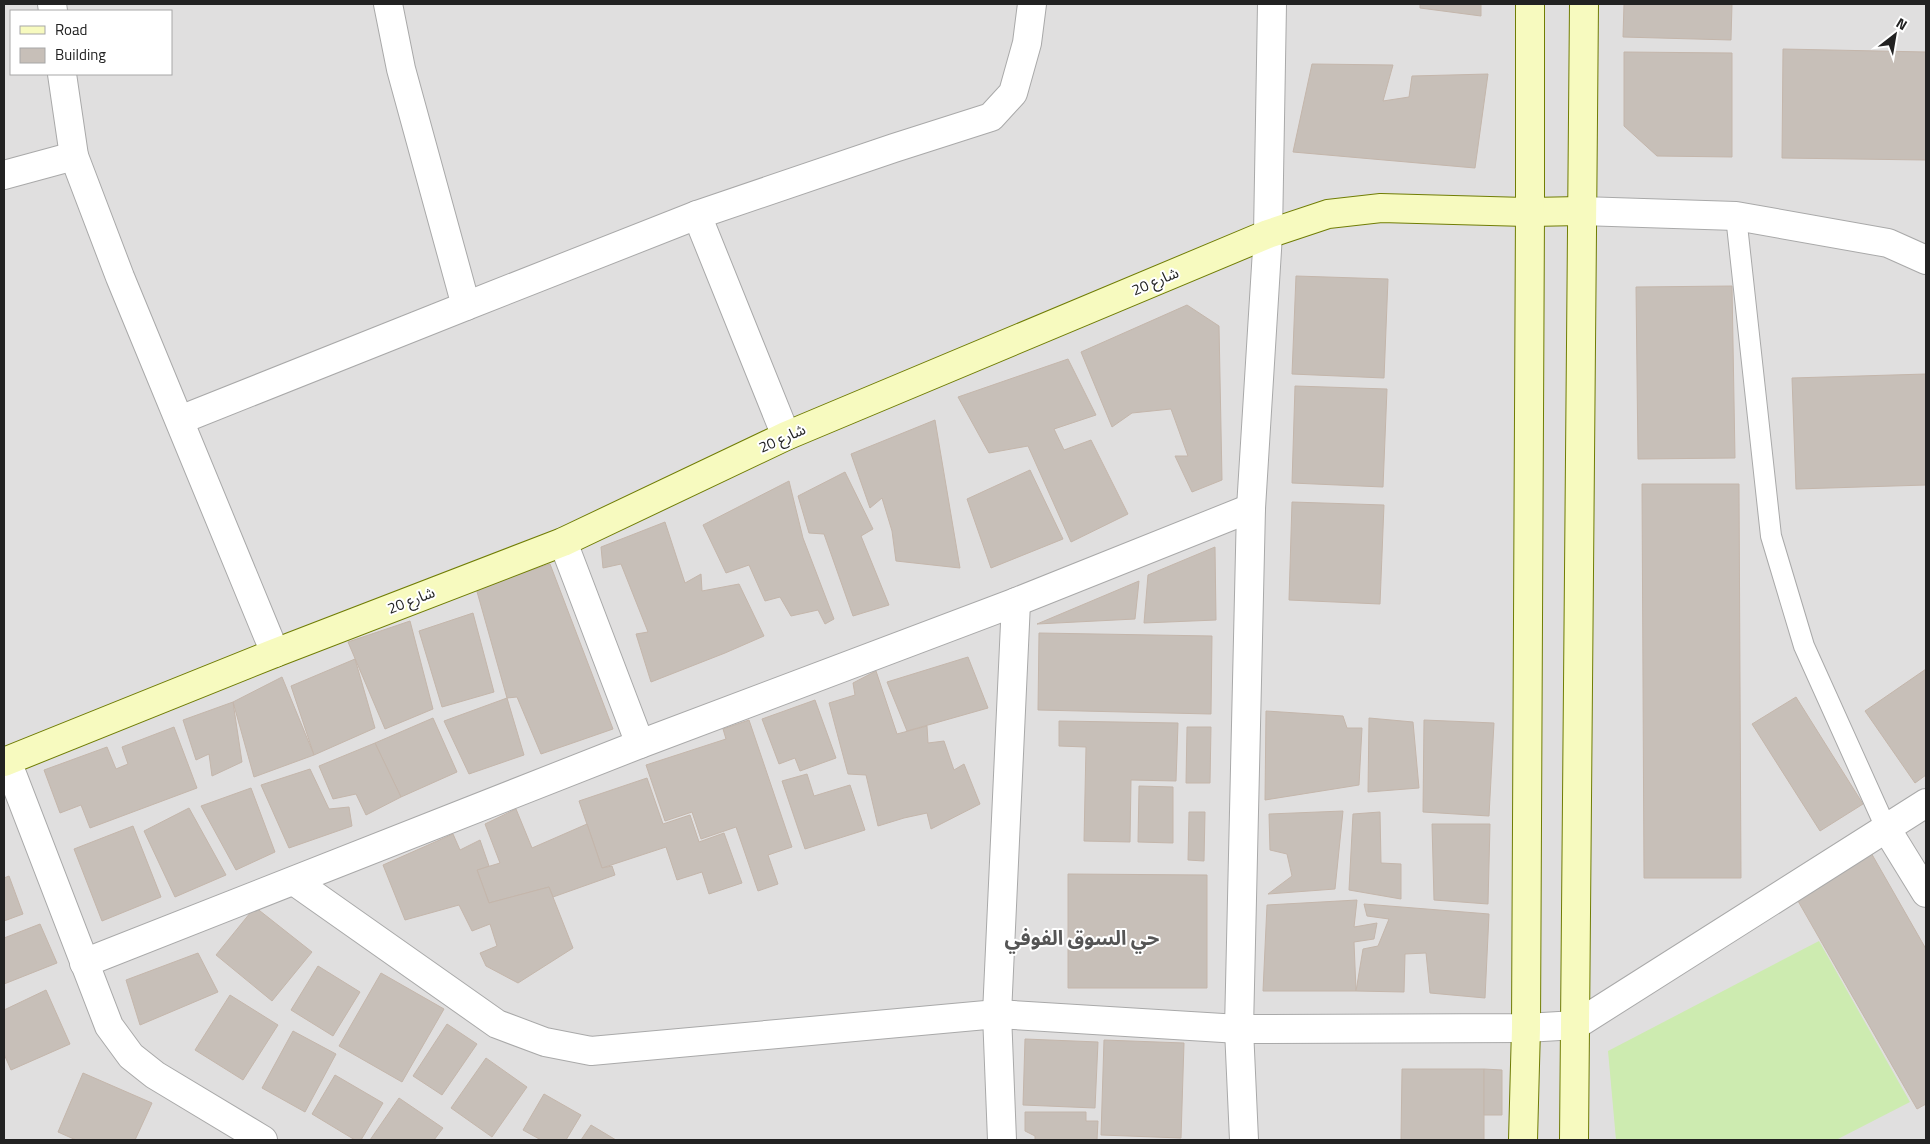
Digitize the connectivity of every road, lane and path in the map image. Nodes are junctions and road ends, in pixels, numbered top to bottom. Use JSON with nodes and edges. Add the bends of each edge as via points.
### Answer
{"nodes":[{"id":1,"x":388,"y":4,"type":"edge"},
{"id":2,"x":1032,"y":4,"type":"edge"},
{"id":3,"x":1272,"y":4,"type":"edge"},
{"id":4,"x":1530,"y":4,"type":"edge"},
{"id":5,"x":1584,"y":4,"type":"edge"},
{"id":6,"x":62,"y":75,"type":"edge"},
{"id":7,"x":74,"y":156,"type":"junction"},
{"id":8,"x":4,"y":175,"type":"edge"},
{"id":9,"x":1581,"y":211,"type":"junction"},
{"id":10,"x":1530,"y":212,"type":"junction"},
{"id":11,"x":697,"y":215,"type":"junction"},
{"id":12,"x":1736,"y":216,"type":"junction"},
{"id":13,"x":1268,"y":234,"type":"junction"},
{"id":14,"x":1926,"y":260,"type":"edge"},
{"id":15,"x":466,"y":306,"type":"junction"},
{"id":16,"x":180,"y":420,"type":"junction"},
{"id":17,"x":786,"y":436,"type":"junction"},
{"id":18,"x":1250,"y":508,"type":"junction"},
{"id":19,"x":563,"y":542,"type":"junction"},
{"id":20,"x":1016,"y":602,"type":"junction"},
{"id":21,"x":275,"y":653,"type":"junction"},
{"id":22,"x":640,"y":744,"type":"junction"},
{"id":23,"x":6,"y":762,"type":"edge"},
{"id":24,"x":1926,"y":802,"type":"edge"},
{"id":25,"x":1886,"y":828,"type":"junction"},
{"id":26,"x":294,"y":881,"type":"junction"},
{"id":27,"x":1926,"y":893,"type":"edge"},
{"id":28,"x":84,"y":963,"type":"junction"},
{"id":29,"x":997,"y":1014,"type":"junction"},
{"id":30,"x":1576,"y":1025,"type":"junction"},
{"id":31,"x":1526,"y":1028,"type":"junction"},
{"id":32,"x":1240,"y":1029,"type":"junction"},
{"id":33,"x":263,"y":1140,"type":"edge"},
{"id":34,"x":1002,"y":1140,"type":"edge"},
{"id":35,"x":1244,"y":1140,"type":"edge"},
{"id":36,"x":1523,"y":1140,"type":"edge"},
{"id":37,"x":1574,"y":1140,"type":"edge"}],
"edges":[{"from":1,"to":15,"type":"street","via":[[401,69]]},
{"from":2,"to":11,"type":"street","via":[[1027,43],[1013,93],[991,117]]},
{"from":3,"to":13,"type":"street"},
{"from":4,"to":10,"type":"street"},
{"from":5,"to":9,"type":"street"},
{"from":6,"to":7,"type":"street"},
{"from":7,"to":8,"type":"street"},
{"from":7,"to":16,"type":"street"},
{"from":9,"to":10,"type":"street","name":"شارع 20"},
{"from":9,"to":12,"type":"street"},
{"from":9,"to":30,"type":"street"},
{"from":10,"to":13,"type":"street","name":"شارع 20","via":[[1381,208],[1328,214]]},
{"from":10,"to":31,"type":"street"},
{"from":11,"to":15,"type":"street"},
{"from":11,"to":17,"type":"street"},
{"from":12,"to":14,"type":"street","via":[[1888,243]]},
{"from":12,"to":25,"type":"lane","via":[[1770,536],[1804,646]]},
{"from":13,"to":17,"type":"street","name":"شارع 20"},
{"from":13,"to":18,"type":"street"},
{"from":15,"to":16,"type":"street"},
{"from":16,"to":21,"type":"street"},
{"from":17,"to":19,"type":"street","name":"شارع 20"},
{"from":18,"to":20,"type":"street"},
{"from":18,"to":32,"type":"street"},
{"from":19,"to":21,"type":"street","name":"شارع 20"},
{"from":19,"to":22,"type":"street"},
{"from":20,"to":22,"type":"street"},
{"from":20,"to":29,"type":"street"},
{"from":21,"to":23,"type":"street","name":"شارع 20"},
{"from":22,"to":26,"type":"street"},
{"from":23,"to":28,"type":"street"},
{"from":24,"to":25,"type":"street"},
{"from":25,"to":27,"type":"street"},
{"from":25,"to":30,"type":"street"},
{"from":26,"to":28,"type":"street"},
{"from":26,"to":29,"type":"street","via":[[497,1024],[545,1042],[591,1051]]},
{"from":28,"to":33,"type":"street","via":[[109,1026],[131,1056],[156,1075]]},
{"from":29,"to":32,"type":"street"},
{"from":29,"to":34,"type":"street"},
{"from":30,"to":31,"type":"street"},
{"from":30,"to":37,"type":"street"},
{"from":31,"to":32,"type":"street"},
{"from":31,"to":36,"type":"street"},
{"from":32,"to":35,"type":"street"}]}
